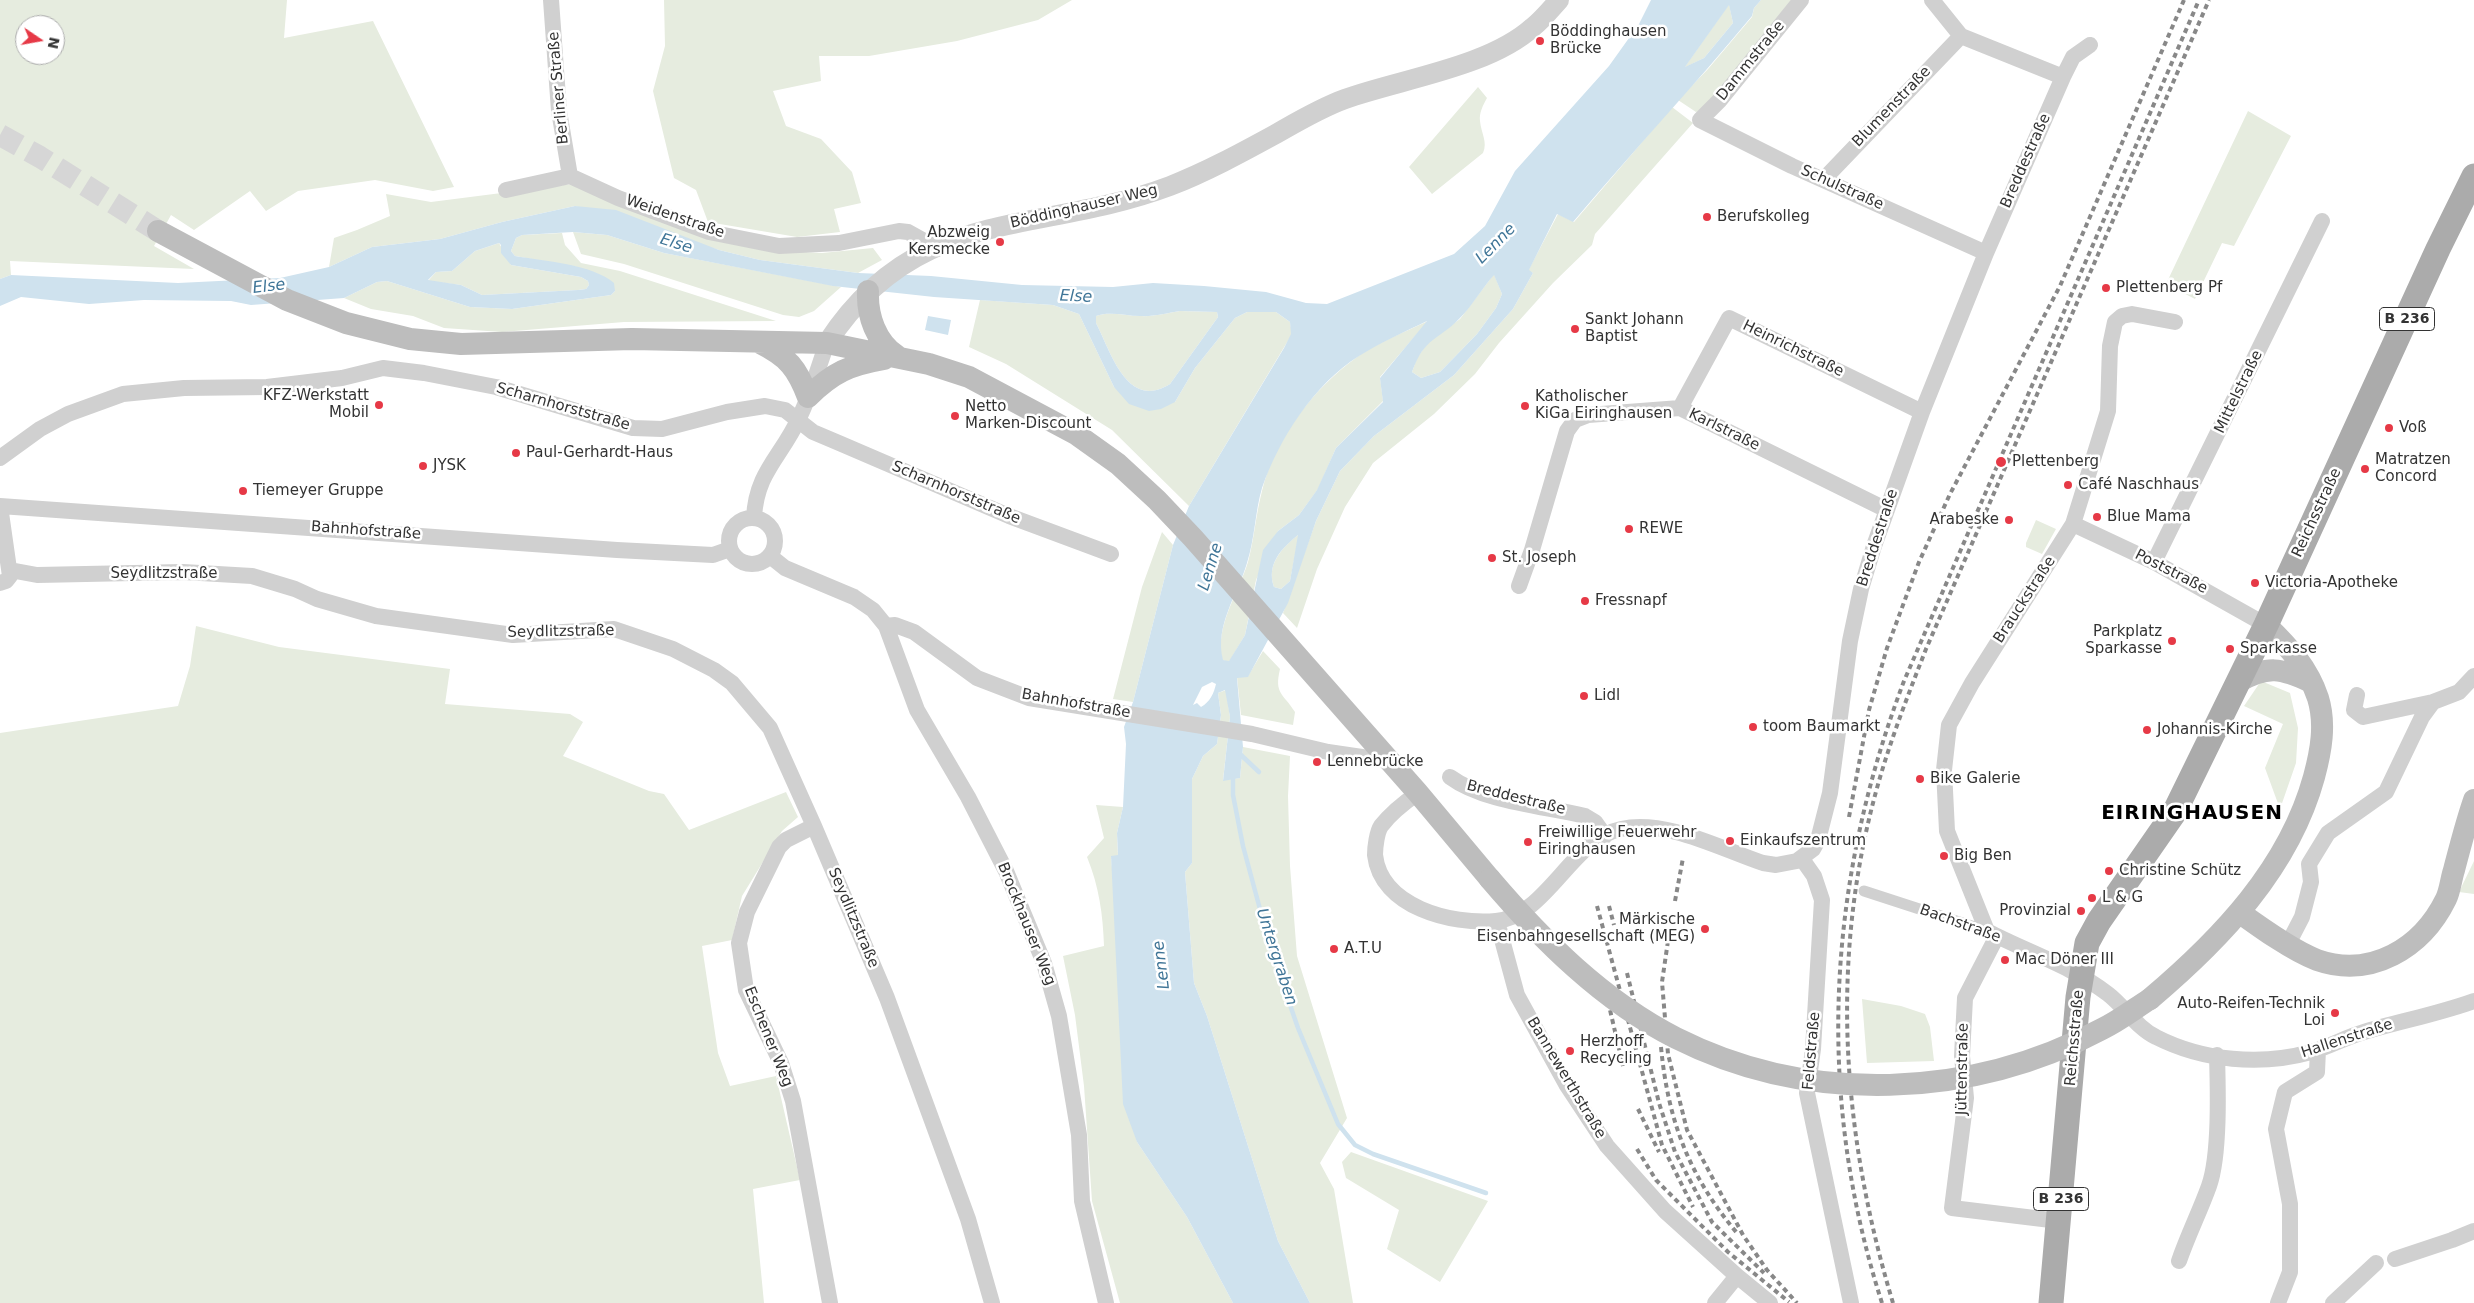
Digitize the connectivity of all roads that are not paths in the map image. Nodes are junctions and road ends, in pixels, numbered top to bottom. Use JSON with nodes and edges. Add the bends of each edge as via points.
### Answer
{"nodes":[{"id":1,"x":551,"y":0,"type":"edge"},
{"id":2,"x":1559,"y":0,"type":"edge"},
{"id":3,"x":1801,"y":0,"type":"edge"},
{"id":4,"x":1932,"y":0,"type":"edge"},
{"id":5,"x":1961,"y":36,"type":"junction"},
{"id":6,"x":2090,"y":45,"type":"dead end"},
{"id":7,"x":2063,"y":77,"type":"junction"},
{"id":8,"x":1700,"y":120,"type":"joint"},
{"id":9,"x":570,"y":176,"type":"junction"},
{"id":10,"x":2474,"y":176,"type":"edge"},
{"id":11,"x":1824,"y":179,"type":"junction"},
{"id":12,"x":506,"y":190,"type":"dead end"},
{"id":13,"x":2322,"y":221,"type":"dead end"},
{"id":14,"x":158,"y":231,"type":"tunnel mouth"},
{"id":15,"x":934,"y":246,"type":"junction"},
{"id":16,"x":1986,"y":253,"type":"junction"},
{"id":17,"x":861,"y":298,"type":"junction"},
{"id":18,"x":2174,"y":322,"type":"dead end"},
{"id":19,"x":755,"y":340,"type":"junction"},
{"id":20,"x":827,"y":342,"type":"junction"},
{"id":21,"x":897,"y":356,"type":"junction"},
{"id":22,"x":808,"y":397,"type":"junction"},
{"id":23,"x":1680,"y":408,"type":"junction"},
{"id":24,"x":1922,"y":412,"type":"junction"},
{"id":25,"x":799,"y":420,"type":"junction"},
{"id":26,"x":0,"y":458,"type":"edge"},
{"id":27,"x":0,"y":506,"type":"edge"},
{"id":28,"x":1887,"y":510,"type":"junction"},
{"id":29,"x":754,"y":518,"type":"junction"},
{"id":30,"x":2073,"y":524,"type":"junction"},
{"id":31,"x":730,"y":549,"type":"junction"},
{"id":32,"x":1111,"y":554,"type":"dead end"},
{"id":33,"x":770,"y":556,"type":"junction"},
{"id":34,"x":2154,"y":562,"type":"junction"},
{"id":35,"x":5,"y":577,"type":"edge"},
{"id":36,"x":1519,"y":586,"type":"dead end"},
{"id":37,"x":2266,"y":625,"type":"junction"},
{"id":38,"x":886,"y":626,"type":"junction"},
{"id":39,"x":2474,"y":676,"type":"edge"},
{"id":40,"x":2238,"y":682,"type":"junction"},
{"id":41,"x":2311,"y":682,"type":"junction"},
{"id":42,"x":2357,"y":695,"type":"dead end"},
{"id":43,"x":2433,"y":702,"type":"junction"},
{"id":44,"x":1388,"y":761,"type":"junction"},
{"id":45,"x":1450,"y":777,"type":"dead end"},
{"id":46,"x":1418,"y":793,"type":"junction"},
{"id":47,"x":2474,"y":800,"type":"edge"},
{"id":48,"x":814,"y":826,"type":"junction"},
{"id":49,"x":1605,"y":836,"type":"junction"},
{"id":50,"x":1802,"y":859,"type":"junction"},
{"id":51,"x":1864,"y":891,"type":"dead end"},
{"id":52,"x":2240,"y":912,"type":"junction"},
{"id":53,"x":1497,"y":921,"type":"junction"},
{"id":54,"x":1992,"y":934,"type":"junction"},
{"id":55,"x":2288,"y":944,"type":"junction"},
{"id":56,"x":2080,"y":976,"type":"junction"},
{"id":57,"x":2474,"y":1001,"type":"edge"},
{"id":58,"x":2318,"y":1050,"type":"junction"},
{"id":59,"x":2217,"y":1055,"type":"junction"},
{"id":60,"x":2059,"y":1221,"type":"junction"},
{"id":61,"x":2474,"y":1231,"type":"edge"},
{"id":62,"x":2395,"y":1259,"type":"dead end"},
{"id":63,"x":2179,"y":1261,"type":"dead end"},
{"id":64,"x":2376,"y":1263,"type":"dead end"},
{"id":65,"x":1737,"y":1276,"type":"junction"},
{"id":66,"x":830,"y":1303,"type":"edge"},
{"id":67,"x":992,"y":1303,"type":"edge"},
{"id":68,"x":1106,"y":1303,"type":"edge"},
{"id":69,"x":1715,"y":1303,"type":"edge"},
{"id":70,"x":1770,"y":1303,"type":"edge"},
{"id":71,"x":1851,"y":1303,"type":"edge"},
{"id":72,"x":2051,"y":1303,"type":"edge"},
{"id":73,"x":2278,"y":1303,"type":"edge"},
{"id":74,"x":2333,"y":1303,"type":"edge"}],
"edges":[{"from":1,"to":9,"type":"street","name":"Berliner Straße","via":[[559,111]]},
{"from":2,"to":15,"type":"street","name":"Böddinghauser Weg","via":[[1533,28],[1505,46],[1466,62],[1330,105],[1178,183],[1142,195],[996,227]]},
{"from":3,"to":8,"type":"street","name":"Dammstraße"},
{"from":4,"to":5,"type":"street"},
{"from":5,"to":7,"type":"street"},
{"from":5,"to":11,"type":"street","name":"Blumenstraße"},
{"from":6,"to":7,"type":"street","name":"Breddestraße","via":[[2073,57]]},
{"from":7,"to":16,"type":"street","name":"Breddestraße"},
{"from":8,"to":11,"type":"street","name":"Schulstraße"},
{"from":9,"to":12,"type":"street"},
{"from":9,"to":15,"type":"street","name":"Weidenstraße","via":[[709,232],[768,244],[823,245],[899,231],[908,232]]},
{"from":10,"to":37,"type":"main road","name":"Reichsstraße","number":"B 236"},
{"from":11,"to":16,"type":"street","name":"Schulstraße"},
{"from":13,"to":34,"type":"street","name":"Mittelstraße"},
{"from":14,"to":19,"type":"main road","via":[[287,300],[346,323],[410,339],[461,344],[632,338]]},
{"from":15,"to":17,"type":"street","name":"Böddinghauser Weg","via":[[902,264]]},
{"from":16,"to":24,"type":"street","name":"Breddestraße"},
{"from":17,"to":20,"type":"street","name":"Böddinghauser Weg"},
{"from":17,"to":21,"type":"main road","via":[[868,308],[872,325]]},
{"from":18,"to":30,"type":"street","name":"Brauckstraße","via":[[2132,314],[2115,322],[2110,346],[2108,412]]},
{"from":19,"to":20,"type":"main road"},
{"from":19,"to":22,"type":"main road","via":[[784,356],[794,366]]},
{"from":20,"to":21,"type":"main road"},
{"from":20,"to":22,"type":"street","name":"Böddinghauser Weg"},
{"from":21,"to":22,"type":"main road","via":[[841,370]]},
{"from":21,"to":44,"type":"main road","via":[[977,381],[1076,434],[1118,464],[1194,538]]},
{"from":22,"to":25,"type":"street","name":"Böddinghauser Weg"},
{"from":23,"to":24,"type":"street","name":"Heinrichstraße","via":[[1729,318]]},
{"from":23,"to":28,"type":"street","name":"Karlstraße"},
{"from":23,"to":36,"type":"street","name":"Karlstraße","via":[[1588,414],[1575,420],[1568,431]]},
{"from":24,"to":28,"type":"street","name":"Breddestraße"},
{"from":25,"to":26,"type":"street","name":"Scharnhorststraße","via":[[786,410],[765,406],[662,429],[633,428],[496,387],[424,372],[383,368],[342,378],[267,387],[184,388],[123,394],[68,414],[40,429]]},
{"from":25,"to":29,"type":"street","name":"Böddinghauser Weg","via":[[762,478],[755,499]]},
{"from":25,"to":32,"type":"street","name":"Scharnhorststraße","via":[[813,432],[991,509]]},
{"from":27,"to":31,"type":"street","name":"Bahnhofstraße","via":[[617,550],[713,555]]},
{"from":27,"to":35,"type":"street","name":"Seydlitzstraße"},
{"from":28,"to":50,"type":"street","name":"Breddestraße","via":[[1861,589],[1850,641],[1825,816],[1818,840]]},
{"from":29,"to":31,"type":"street","via":[[741,520],[733,528],[729,536]]},
{"from":29,"to":33,"type":"street","via":[[764,521],[773,530],[776,544]]},
{"from":30,"to":34,"type":"street","name":"Poststraße"},
{"from":30,"to":54,"type":"street","name":"Brauckstraße","via":[[1972,682],[1949,725],[1944,770],[1947,831]]},
{"from":31,"to":33,"type":"street","via":[[737,559],[748,565],[760,564]]},
{"from":33,"to":38,"type":"street","via":[[785,568],[854,597],[873,610]]},
{"from":34,"to":37,"type":"street","name":"Poststraße"},
{"from":35,"to":48,"type":"street","name":"Seydlitzstraße","via":[[183,572],[252,576],[376,616],[513,635],[593,629],[620,631],[672,649],[732,683],[770,728]]},
{"from":37,"to":40,"type":"main road","name":"Reichsstraße","number":"B 236"},
{"from":37,"to":41,"type":"main road","via":[[2300,660]]},
{"from":38,"to":44,"type":"street","name":"Bahnhofstraße","via":[[895,624],[914,632],[977,678],[1029,698],[1110,709]]},
{"from":38,"to":68,"type":"street","name":"Brockhauser Weg","via":[[917,710],[968,797],[1006,871],[1044,963],[1060,1016],[1079,1135],[1082,1201]]},
{"from":39,"to":43,"type":"street","via":[[2458,692]]},
{"from":40,"to":41,"type":"main road","via":[[2268,669],[2292,673]]},
{"from":40,"to":56,"type":"main road","name":"Reichsstraße","number":"B 236","via":[[2174,813],[2087,943]]},
{"from":41,"to":52,"type":"main road","via":[[2318,699],[2322,737],[2307,802],[2263,882]]},
{"from":42,"to":43,"type":"street","via":[[2354,710],[2362,717]]},
{"from":43,"to":55,"type":"street","via":[[2386,792],[2328,833],[2313,856],[2309,864],[2311,882],[2302,917]]},
{"from":44,"to":46,"type":"main road"},
{"from":45,"to":49,"type":"street","name":"Breddestraße","via":[[1494,796],[1585,816],[1595,822]]},
{"from":46,"to":52,"type":"main road","bridge":true,"via":[[1519,914],[1617,1002],[1675,1038],[1723,1058],[1777,1074],[1823,1082],[1867,1086],[1948,1081],[2001,1070],[2057,1050],[2103,1029],[2150,999],[2195,961]]},
{"from":46,"to":53,"type":"street","via":[[1380,827],[1375,850],[1376,865],[1384,882],[1419,908],[1441,916]]},
{"from":47,"to":55,"type":"main road","via":[[2446,899],[2411,945],[2376,963],[2349,966],[2316,959]]},
{"from":48,"to":66,"type":"street","name":"Eschener Weg","via":[[779,847],[747,912],[738,943],[746,990],[781,1063],[793,1101]]},
{"from":48,"to":67,"type":"street","name":"Seydlitzstraße","via":[[887,998],[968,1219]]},
{"from":49,"to":50,"type":"street","via":[[1620,829],[1652,828],[1671,831],[1763,863],[1783,865]]},
{"from":49,"to":53,"type":"street","via":[[1516,916]]},
{"from":50,"to":71,"type":"street","name":"Feldstraße","via":[[1814,876],[1822,900],[1813,1049],[1807,1093]]},
{"from":51,"to":54,"type":"street","name":"Bachstraße"},
{"from":52,"to":55,"type":"main road"},
{"from":53,"to":65,"type":"street","name":"Bannewerthstraße","via":[[1517,995],[1566,1084],[1602,1139],[1665,1211]]},
{"from":54,"to":56,"type":"street","name":"Bachstraße"},
{"from":54,"to":60,"type":"street","name":"Jüttenstraße","via":[[1965,998],[1962,1056],[1966,1098],[1952,1208]]},
{"from":56,"to":59,"type":"street","name":"Hallenstraße","via":[[2108,994],[2154,1036],[2178,1046]]},
{"from":56,"to":60,"type":"main road","name":"Reichsstraße","number":"B 236"},
{"from":57,"to":58,"type":"street","name":"Hallenstraße","via":[[2361,1032]]},
{"from":58,"to":59,"type":"street","name":"Hallenstraße","via":[[2256,1061]]},
{"from":58,"to":73,"type":"street","via":[[2317,1072],[2285,1092],[2276,1130],[2290,1204],[2290,1272]]},
{"from":59,"to":63,"type":"street","via":[[2213,1170]]},
{"from":60,"to":72,"type":"main road","name":"Reichsstraße","number":"B 236"},
{"from":61,"to":62,"type":"street"},
{"from":64,"to":74,"type":"street"},
{"from":65,"to":69,"type":"street"},
{"from":65,"to":70,"type":"street","name":"Bannewerthstraße"}]}
